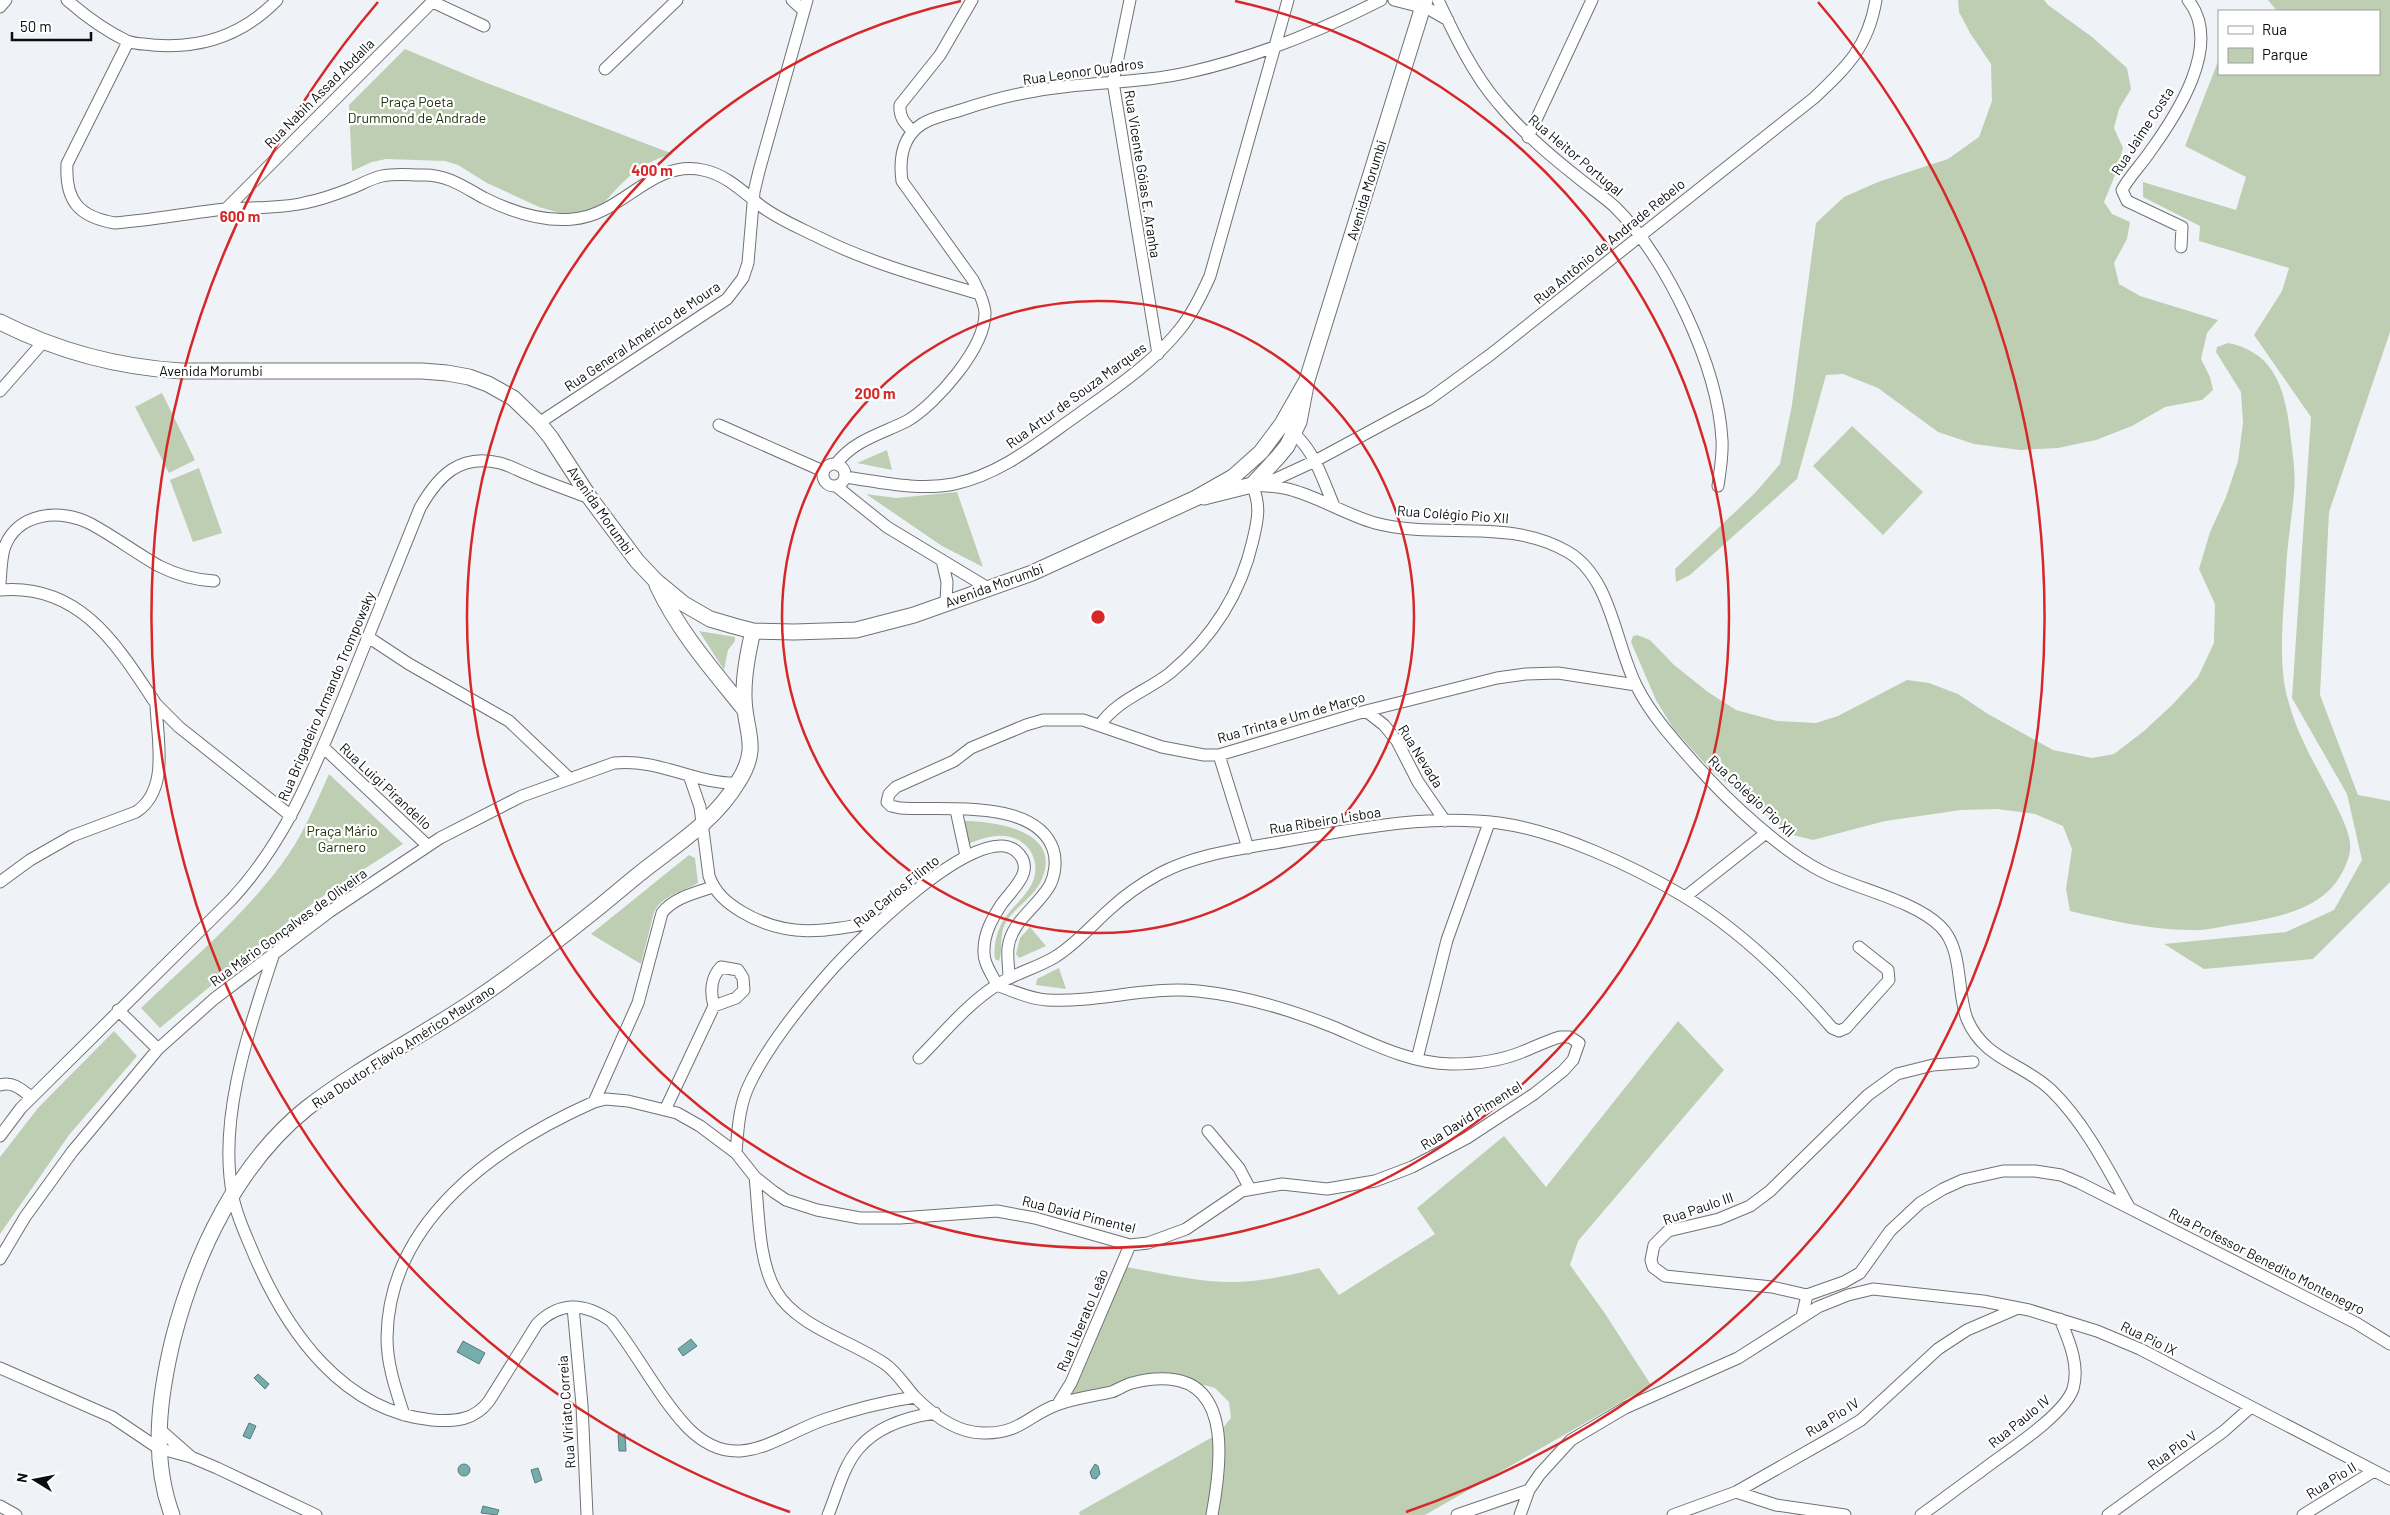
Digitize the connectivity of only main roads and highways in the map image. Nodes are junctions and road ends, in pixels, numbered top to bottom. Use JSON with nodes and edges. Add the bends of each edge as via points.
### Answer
{"nodes":[{"id":1,"x":1424,"y":4,"type":"edge"},
{"id":2,"x":0,"y":322,"type":"edge"},
{"id":3,"x":1285,"y":430,"type":"junction"},
{"id":4,"x":1196,"y":498,"type":"junction"},
{"id":5,"x":656,"y":581,"type":"junction"},
{"id":6,"x":710,"y":619,"type":"junction"},
{"id":7,"x":753,"y":631,"type":"junction"},
{"id":8,"x":692,"y":645,"type":"junction"},
{"id":9,"x":744,"y":680,"type":"junction"},
{"id":10,"x":724,"y":684,"type":"junction"},
{"id":11,"x":744,"y":709,"type":"junction"},
{"id":12,"x":172,"y":1515,"type":"edge"}],
"edges":[{"from":1,"to":3,"type":"main road","name":"Avenida Morumbi","via":[[1307,380]]},
{"from":2,"to":5,"type":"main road","name":"Avenida Morumbi","via":[[88,357],[149,369],[394,370],[447,373],[488,384],[513,398],[539,423],[590,498]]},
{"from":3,"to":4,"type":"main road","name":"Avenida Morumbi","via":[[1246,466]]},
{"from":3,"to":4,"type":"main road","name":"Avenida Morumbi","via":[[1253,468],[1252,485]]},
{"from":4,"to":7,"type":"main road","name":"Avenida Morumbi","via":[[1032,573],[914,615],[856,630]]},
{"from":5,"to":6,"type":"main road","name":"Avenida Morumbi","via":[[684,604]]},
{"from":5,"to":8,"type":"main road","name":"Rua Doutor Flávio Américo Maurano","via":[[667,607]]},
{"from":6,"to":7,"type":"main road","name":"Avenida Morumbi"},
{"from":6,"to":8,"type":"main road","via":[[692,627]]},
{"from":7,"to":9,"type":"main road","name":"Rua Doutor Flávio Américo Maurano"},
{"from":8,"to":10,"type":"main road","name":"Rua Doutor Flávio Américo Maurano"},
{"from":9,"to":10,"type":"main road"},
{"from":9,"to":11,"type":"main road","name":"Rua Doutor Flávio Américo Maurano"},
{"from":10,"to":11,"type":"main road","name":"Rua Doutor Flávio Américo Maurano"},
{"from":11,"to":12,"type":"main road","name":"Rua Doutor Flávio Américo Maurano","via":[[749,725],[749,758],[738,783],[702,826],[572,930],[480,996],[307,1108],[254,1162],[212,1232],[195,1269],[168,1359],[158,1448]]}]}
